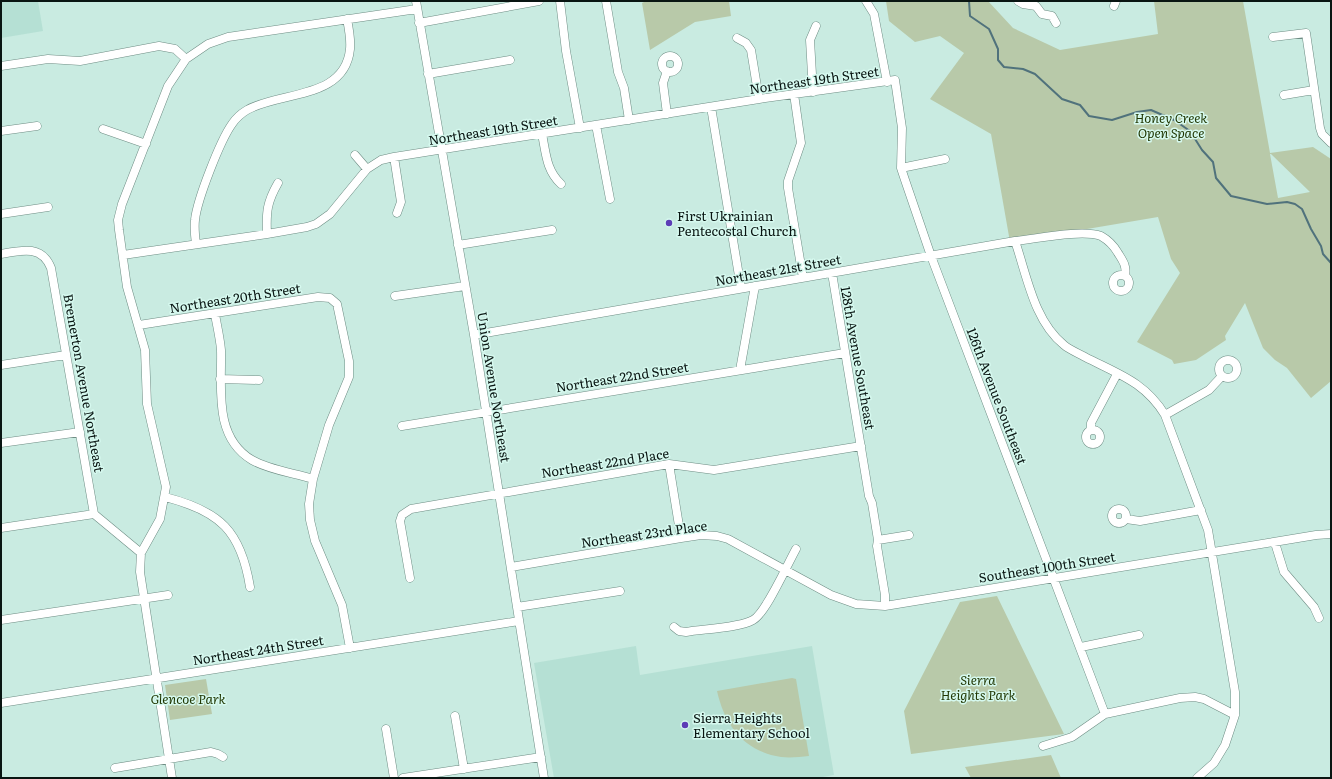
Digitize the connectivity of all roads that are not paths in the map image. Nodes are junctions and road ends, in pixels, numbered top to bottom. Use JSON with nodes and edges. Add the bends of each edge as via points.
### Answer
{"nodes":[{"id":1,"x":539,"y":1,"type":"edge"},
{"id":2,"x":560,"y":1,"type":"edge"},
{"id":3,"x":606,"y":1,"type":"edge"},
{"id":4,"x":866,"y":1,"type":"edge"},
{"id":5,"x":1018,"y":1,"type":"edge"},
{"id":6,"x":416,"y":5,"type":"edge"},
{"id":7,"x":347,"y":19,"type":"junction"},
{"id":8,"x":419,"y":22,"type":"junction"},
{"id":9,"x":1056,"y":23,"type":"dead end"},
{"id":10,"x":816,"y":26,"type":"dead end"},
{"id":11,"x":1273,"y":37,"type":"dead end"},
{"id":12,"x":737,"y":38,"type":"dead end"},
{"id":13,"x":186,"y":59,"type":"junction"},
{"id":14,"x":510,"y":60,"type":"dead end"},
{"id":15,"x":1,"y":66,"type":"edge"},
{"id":16,"x":667,"y":71,"type":"dead end"},
{"id":17,"x":428,"y":74,"type":"junction"},
{"id":18,"x":891,"y":81,"type":"junction"},
{"id":19,"x":1314,"y":90,"type":"junction"},
{"id":20,"x":813,"y":92,"type":"junction"},
{"id":21,"x":794,"y":94,"type":"junction"},
{"id":22,"x":1284,"y":95,"type":"dead end"},
{"id":23,"x":759,"y":99,"type":"junction"},
{"id":24,"x":711,"y":107,"type":"junction"},
{"id":25,"x":667,"y":114,"type":"junction"},
{"id":26,"x":629,"y":120,"type":"junction"},
{"id":27,"x":596,"y":125,"type":"junction"},
{"id":28,"x":37,"y":126,"type":"dead end"},
{"id":29,"x":580,"y":128,"type":"junction"},
{"id":30,"x":103,"y":129,"type":"dead end"},
{"id":31,"x":1,"y":131,"type":"edge"},
{"id":32,"x":542,"y":134,"type":"junction"},
{"id":33,"x":1331,"y":143,"type":"edge"},
{"id":34,"x":146,"y":144,"type":"junction"},
{"id":35,"x":442,"y":150,"type":"junction"},
{"id":36,"x":356,"y":155,"type":"dead end"},
{"id":37,"x":394,"y":157,"type":"junction"},
{"id":38,"x":945,"y":159,"type":"dead end"},
{"id":39,"x":901,"y":168,"type":"junction"},
{"id":40,"x":367,"y":169,"type":"junction"},
{"id":41,"x":278,"y":183,"type":"dead end"},
{"id":42,"x":560,"y":184,"type":"dead end"},
{"id":43,"x":610,"y":199,"type":"dead end"},
{"id":44,"x":48,"y":207,"type":"dead end"},
{"id":45,"x":1,"y":214,"type":"edge"},
{"id":46,"x":397,"y":214,"type":"dead end"},
{"id":47,"x":552,"y":230,"type":"dead end"},
{"id":48,"x":267,"y":234,"type":"junction"},
{"id":49,"x":1015,"y":241,"type":"junction"},
{"id":50,"x":196,"y":244,"type":"junction"},
{"id":51,"x":458,"y":245,"type":"junction"},
{"id":52,"x":1,"y":254,"type":"edge"},
{"id":53,"x":123,"y":255,"type":"junction"},
{"id":54,"x":931,"y":256,"type":"junction"},
{"id":55,"x":832,"y":274,"type":"junction"},
{"id":56,"x":1125,"y":276,"type":"dead end"},
{"id":57,"x":803,"y":278,"type":"junction"},
{"id":58,"x":465,"y":286,"type":"junction"},
{"id":59,"x":755,"y":286,"type":"junction"},
{"id":60,"x":741,"y":288,"type":"junction"},
{"id":61,"x":395,"y":296,"type":"dead end"},
{"id":62,"x":215,"y":314,"type":"junction"},
{"id":63,"x":139,"y":325,"type":"junction"},
{"id":64,"x":474,"y":335,"type":"junction"},
{"id":65,"x":845,"y":353,"type":"junction"},
{"id":66,"x":66,"y":355,"type":"junction"},
{"id":67,"x":1,"y":365,"type":"edge"},
{"id":68,"x":740,"y":370,"type":"junction"},
{"id":69,"x":1117,"y":374,"type":"junction"},
{"id":70,"x":1222,"y":376,"type":"dead end"},
{"id":71,"x":220,"y":379,"type":"junction"},
{"id":72,"x":259,"y":380,"type":"dead end"},
{"id":73,"x":486,"y":412,"type":"junction"},
{"id":74,"x":1165,"y":416,"type":"junction"},
{"id":75,"x":402,"y":426,"type":"dead end"},
{"id":76,"x":1091,"y":430,"type":"dead end"},
{"id":77,"x":80,"y":432,"type":"junction"},
{"id":78,"x":1,"y":443,"type":"edge"},
{"id":79,"x":861,"y":446,"type":"junction"},
{"id":80,"x":669,"y":464,"type":"junction"},
{"id":81,"x":314,"y":479,"type":"junction"},
{"id":82,"x":500,"y":494,"type":"junction"},
{"id":83,"x":165,"y":497,"type":"junction"},
{"id":84,"x":1201,"y":510,"type":"junction"},
{"id":85,"x":94,"y":514,"type":"junction"},
{"id":86,"x":1126,"y":519,"type":"dead end"},
{"id":87,"x":1,"y":528,"type":"edge"},
{"id":88,"x":1331,"y":534,"type":"edge"},
{"id":89,"x":909,"y":535,"type":"dead end"},
{"id":90,"x":681,"y":538,"type":"junction"},
{"id":91,"x":878,"y":540,"type":"junction"},
{"id":92,"x":1275,"y":543,"type":"junction"},
{"id":93,"x":796,"y":549,"type":"dead end"},
{"id":94,"x":1212,"y":552,"type":"junction"},
{"id":95,"x":141,"y":553,"type":"junction"},
{"id":96,"x":511,"y":567,"type":"junction"},
{"id":97,"x":785,"y":569,"type":"junction"},
{"id":98,"x":1054,"y":577,"type":"junction"},
{"id":99,"x":410,"y":578,"type":"dead end"},
{"id":100,"x":250,"y":587,"type":"dead end"},
{"id":101,"x":620,"y":591,"type":"dead end"},
{"id":102,"x":168,"y":595,"type":"dead end"},
{"id":103,"x":143,"y":599,"type":"junction"},
{"id":104,"x":885,"y":606,"type":"junction"},
{"id":105,"x":517,"y":607,"type":"junction"},
{"id":106,"x":1319,"y":618,"type":"dead end"},
{"id":107,"x":1,"y":620,"type":"edge"},
{"id":108,"x":519,"y":621,"type":"junction"},
{"id":109,"x":674,"y":627,"type":"dead end"},
{"id":110,"x":1139,"y":635,"type":"dead end"},
{"id":111,"x":350,"y":648,"type":"junction"},
{"id":112,"x":1081,"y":648,"type":"junction"},
{"id":113,"x":156,"y":679,"type":"junction"},
{"id":114,"x":1,"y":703,"type":"edge"},
{"id":115,"x":1105,"y":714,"type":"junction"},
{"id":116,"x":1235,"y":715,"type":"junction"},
{"id":117,"x":455,"y":716,"type":"dead end"},
{"id":118,"x":386,"y":730,"type":"dead end"},
{"id":119,"x":1043,"y":746,"type":"dead end"},
{"id":120,"x":541,"y":757,"type":"junction"},
{"id":121,"x":222,"y":758,"type":"dead end"},
{"id":122,"x":169,"y":759,"type":"junction"},
{"id":123,"x":115,"y":768,"type":"dead end"},
{"id":124,"x":464,"y":768,"type":"junction"},
{"id":125,"x":172,"y":778,"type":"edge"},
{"id":126,"x":394,"y":778,"type":"edge"},
{"id":127,"x":403,"y":778,"type":"edge"},
{"id":128,"x":544,"y":778,"type":"edge"},
{"id":129,"x":1197,"y":778,"type":"edge"}],
"edges":[{"from":1,"to":8,"type":"street"},
{"from":2,"to":29,"type":"street"},
{"from":3,"to":26,"type":"street"},
{"from":4,"to":18,"type":"street","name":"126th Avenue Southeast","via":[[874,14]]},
{"from":5,"to":9,"type":"street","via":[[1036,6],[1042,14],[1052,16]]},
{"from":6,"to":7,"type":"street"},
{"from":6,"to":8,"type":"street","name":"Union Avenue Northeast"},
{"from":7,"to":13,"type":"street","via":[[228,36],[208,44]]},
{"from":7,"to":50,"type":"street","via":[[350,48],[347,62],[338,75],[318,89],[252,107],[233,122],[224,138],[197,209],[194,229]]},
{"from":8,"to":17,"type":"street","name":"Union Avenue Northeast"},
{"from":10,"to":20,"type":"street","via":[[810,40]]},
{"from":11,"to":19,"type":"street","via":[[1306,33]]},
{"from":12,"to":23,"type":"street","via":[[746,43],[751,50]]},
{"from":13,"to":15,"type":"street","via":[[175,49],[159,46],[80,61],[48,59]]},
{"from":13,"to":34,"type":"street","via":[[168,86]]},
{"from":14,"to":17,"type":"street"},
{"from":16,"to":25,"type":"street","via":[[663,87]]},
{"from":17,"to":35,"type":"street","name":"Union Avenue Northeast"},
{"from":18,"to":20,"type":"street","name":"Northeast 19th Street"},
{"from":18,"to":39,"type":"street","name":"126th Avenue Southeast","via":[[902,128]]},
{"from":19,"to":22,"type":"street"},
{"from":19,"to":33,"type":"street","via":[[1320,128]]},
{"from":20,"to":21,"type":"street","name":"Northeast 19th Street"},
{"from":21,"to":23,"type":"street","name":"Northeast 19th Street"},
{"from":21,"to":57,"type":"street","via":[[802,143],[788,181],[788,195]]},
{"from":23,"to":24,"type":"street","name":"Northeast 19th Street"},
{"from":24,"to":25,"type":"street","name":"Northeast 19th Street"},
{"from":24,"to":60,"type":"street"},
{"from":25,"to":26,"type":"street","name":"Northeast 19th Street"},
{"from":26,"to":27,"type":"street","name":"Northeast 19th Street"},
{"from":27,"to":29,"type":"street","name":"Northeast 19th Street"},
{"from":27,"to":43,"type":"street"},
{"from":28,"to":31,"type":"street"},
{"from":29,"to":32,"type":"street","name":"Northeast 19th Street"},
{"from":30,"to":34,"type":"street"},
{"from":32,"to":35,"type":"street","name":"Northeast 19th Street"},
{"from":32,"to":42,"type":"street","via":[[548,166]]},
{"from":34,"to":53,"type":"street","via":[[120,212],[119,230]]},
{"from":35,"to":37,"type":"street","name":"Northeast 19th Street"},
{"from":35,"to":51,"type":"street","name":"Union Avenue Northeast"},
{"from":36,"to":40,"type":"street"},
{"from":37,"to":40,"type":"street","name":"Northeast 19th Street","via":[[381,160]]},
{"from":37,"to":46,"type":"street","via":[[401,202]]},
{"from":38,"to":39,"type":"street"},
{"from":39,"to":54,"type":"street","name":"126th Avenue Southeast"},
{"from":40,"to":48,"type":"street","name":"Northeast 19th Street","via":[[323,220],[307,228]]},
{"from":41,"to":48,"type":"street","via":[[268,202]]},
{"from":44,"to":45,"type":"street"},
{"from":47,"to":51,"type":"street"},
{"from":48,"to":50,"type":"street","name":"Northeast 19th Street"},
{"from":49,"to":54,"type":"street","name":"Northeast 21st Street"},
{"from":49,"to":56,"type":"street","name":"Northeast 21st Street","via":[[1087,234],[1102,237],[1114,247],[1124,261]]},
{"from":49,"to":69,"type":"street","via":[[1038,310],[1048,328],[1064,345]]},
{"from":50,"to":53,"type":"street","name":"Northeast 19th Street"},
{"from":51,"to":58,"type":"street","name":"Union Avenue Northeast"},
{"from":52,"to":66,"type":"street","name":"Bremerton Avenue Northeast","via":[[30,250],[46,258],[53,274]]},
{"from":53,"to":63,"type":"street","via":[[127,287]]},
{"from":54,"to":55,"type":"street","name":"Northeast 21st Street"},
{"from":54,"to":98,"type":"street","name":"126th Avenue Southeast"},
{"from":55,"to":57,"type":"street","name":"Northeast 21st Street"},
{"from":55,"to":65,"type":"street","name":"128th Avenue Southeast"},
{"from":57,"to":59,"type":"street","name":"Northeast 21st Street"},
{"from":58,"to":61,"type":"street"},
{"from":58,"to":64,"type":"street","name":"Union Avenue Northeast"},
{"from":59,"to":60,"type":"street","name":"Northeast 21st Street"},
{"from":59,"to":68,"type":"street"},
{"from":60,"to":64,"type":"street","name":"Northeast 21st Street"},
{"from":62,"to":63,"type":"street","name":"Northeast 20th Street"},
{"from":62,"to":71,"type":"street","via":[[221,349]]},
{"from":62,"to":81,"type":"street","name":"Northeast 20th Street","via":[[318,297],[334,300],[340,309],[349,361],[349,377],[329,425]]},
{"from":63,"to":83,"type":"street","via":[[146,350],[147,404],[164,477]]},
{"from":64,"to":73,"type":"street","name":"Union Avenue Northeast"},
{"from":65,"to":68,"type":"street","name":"Northeast 22nd Street"},
{"from":65,"to":79,"type":"street","name":"128th Avenue Southeast"},
{"from":66,"to":67,"type":"street"},
{"from":66,"to":77,"type":"street","name":"Bremerton Avenue Northeast"},
{"from":68,"to":73,"type":"street","name":"Northeast 22nd Street"},
{"from":69,"to":74,"type":"street","via":[[1144,389]]},
{"from":69,"to":76,"type":"street","via":[[1091,423]]},
{"from":70,"to":74,"type":"street","via":[[1209,390]]},
{"from":71,"to":72,"type":"street"},
{"from":71,"to":81,"type":"street","via":[[225,423],[238,449],[262,464]]},
{"from":73,"to":75,"type":"street","name":"Northeast 22nd Street"},
{"from":73,"to":82,"type":"street","name":"Union Avenue Northeast"},
{"from":74,"to":84,"type":"street"},
{"from":77,"to":78,"type":"street"},
{"from":77,"to":85,"type":"street","name":"Bremerton Avenue Northeast"},
{"from":79,"to":80,"type":"street","name":"Northeast 22nd Place","via":[[714,470]]},
{"from":79,"to":91,"type":"street","name":"128th Avenue Southeast"},
{"from":80,"to":82,"type":"street","name":"Northeast 22nd Place"},
{"from":80,"to":90,"type":"street"},
{"from":81,"to":111,"type":"street","via":[[310,504],[312,529],[319,553],[342,606]]},
{"from":82,"to":96,"type":"street","name":"Union Avenue Northeast"},
{"from":82,"to":99,"type":"street","name":"Northeast 22nd Place","via":[[411,509],[402,515],[400,527]]},
{"from":83,"to":95,"type":"street","via":[[160,519]]},
{"from":83,"to":100,"type":"street","via":[[206,511],[226,528],[244,557]]},
{"from":84,"to":86,"type":"street","via":[[1140,520]]},
{"from":84,"to":94,"type":"street"},
{"from":85,"to":87,"type":"street"},
{"from":85,"to":95,"type":"street"},
{"from":88,"to":92,"type":"street","name":"Southeast 100th Street"},
{"from":89,"to":91,"type":"street"},
{"from":90,"to":96,"type":"street","name":"Northeast 23rd Place"},
{"from":90,"to":97,"type":"street","name":"Northeast 23rd Place","via":[[702,535],[728,539]]},
{"from":91,"to":104,"type":"street","name":"128th Avenue Southeast"},
{"from":92,"to":94,"type":"street","name":"Southeast 100th Street"},
{"from":92,"to":106,"type":"street","via":[[1284,572],[1314,607]]},
{"from":93,"to":97,"type":"street"},
{"from":94,"to":98,"type":"street","name":"Southeast 100th Street"},
{"from":94,"to":116,"type":"street","via":[[1236,692]]},
{"from":95,"to":103,"type":"street"},
{"from":96,"to":105,"type":"street","name":"Union Avenue Northeast"},
{"from":97,"to":104,"type":"street","name":"Northeast 23rd Place","via":[[831,595],[847,601]]},
{"from":97,"to":109,"type":"street","via":[[755,619],[686,632]]},
{"from":98,"to":104,"type":"street","name":"Southeast 100th Street"},
{"from":98,"to":112,"type":"street","name":"126th Avenue Southeast"},
{"from":101,"to":105,"type":"street"},
{"from":102,"to":103,"type":"street"},
{"from":103,"to":107,"type":"street"},
{"from":103,"to":113,"type":"street"},
{"from":105,"to":108,"type":"street","name":"Union Avenue Northeast"},
{"from":108,"to":111,"type":"street","name":"Northeast 24th Street"},
{"from":108,"to":120,"type":"street","name":"Union Avenue Northeast"},
{"from":110,"to":112,"type":"street"},
{"from":111,"to":113,"type":"street","name":"Northeast 24th Street"},
{"from":112,"to":115,"type":"street","name":"126th Avenue Southeast"},
{"from":113,"to":114,"type":"street","name":"Northeast 24th Street"},
{"from":113,"to":122,"type":"street"},
{"from":115,"to":116,"type":"street","via":[[1194,697],[1204,699]]},
{"from":115,"to":119,"type":"street","via":[[1072,737]]},
{"from":116,"to":129,"type":"street","via":[[1220,755]]},
{"from":117,"to":124,"type":"street"},
{"from":118,"to":126,"type":"street"},
{"from":120,"to":124,"type":"street"},
{"from":120,"to":128,"type":"street","name":"Union Avenue Northeast"},
{"from":121,"to":122,"type":"street","via":[[211,752]]},
{"from":122,"to":123,"type":"street"},
{"from":122,"to":125,"type":"street"},
{"from":124,"to":127,"type":"street"}]}
